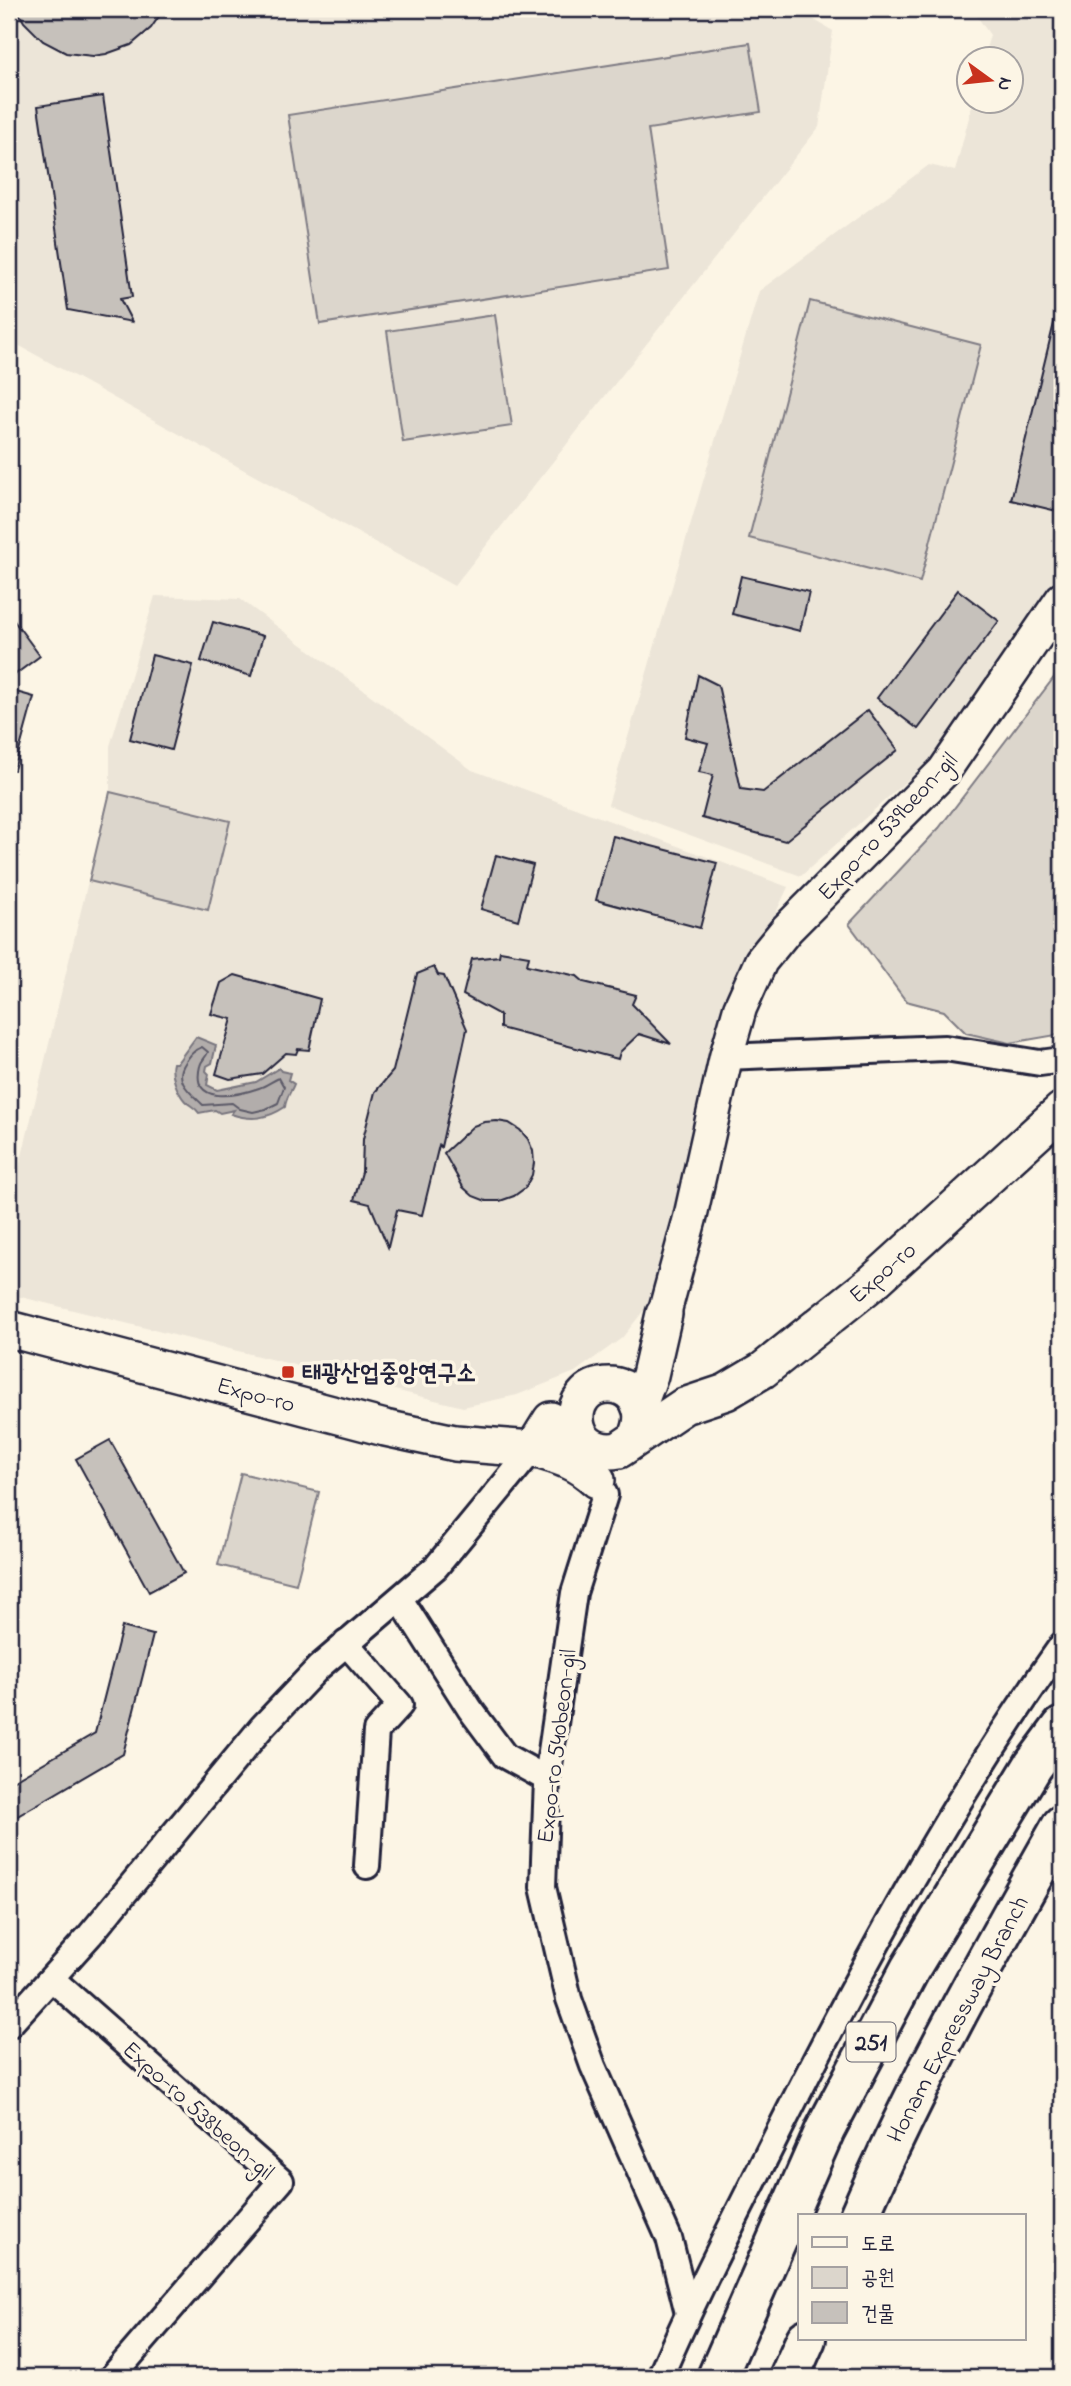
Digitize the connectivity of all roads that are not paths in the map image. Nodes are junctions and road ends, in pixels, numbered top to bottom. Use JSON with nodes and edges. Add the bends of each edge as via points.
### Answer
{"nodes":[{"id":1,"x":1062,"y":599,"type":"edge"},
{"id":2,"x":726,"y":1057,"type":"junction"},
{"id":3,"x":1062,"y":1060,"type":"edge"},
{"id":4,"x":1062,"y":1110,"type":"edge"},
{"id":5,"x":664,"y":1314,"type":"junction"},
{"id":6,"x":9,"y":1329,"type":"edge"},
{"id":7,"x":578,"y":1403,"type":"junction"},
{"id":8,"x":629,"y":1438,"type":"junction"},
{"id":9,"x":519,"y":1448,"type":"junction"},
{"id":10,"x":400,"y":1598,"type":"junction"},
{"id":11,"x":346,"y":1643,"type":"junction"},
{"id":12,"x":1062,"y":1645,"type":"edge"},
{"id":13,"x":1062,"y":1727,"type":"edge"},
{"id":14,"x":547,"y":1779,"type":"junction"},
{"id":15,"x":1062,"y":1825,"type":"edge"},
{"id":16,"x":367,"y":1866,"type":"dead end"},
{"id":17,"x":52,"y":1979,"type":"junction"},
{"id":18,"x":9,"y":2025,"type":"edge"},
{"id":19,"x":860,"y":2214,"type":"edge"},
{"id":20,"x":688,"y":2313,"type":"junction"},
{"id":21,"x":806,"y":2340,"type":"edge"},
{"id":22,"x":112,"y":2377,"type":"edge"},
{"id":23,"x":660,"y":2377,"type":"edge"},
{"id":24,"x":717,"y":2377,"type":"edge"},
{"id":25,"x":789,"y":2377,"type":"edge"}],
"edges":[{"from":1,"to":2,"type":"street","name":"Expo-ro 539beon-gil","via":[[944,772],[787,929],[761,961],[740,1008]]},
{"from":2,"to":3,"type":"street","via":[[945,1048],[1040,1063]]},
{"from":2,"to":5,"type":"street","name":"Expo-ro 539beon-gil"},
{"from":4,"to":8,"type":"main road","name":"Expo-ro","via":[[873,1282],[763,1370]]},
{"from":5,"to":7,"type":"main road","via":[[646,1345]]},
{"from":5,"to":8,"type":"main road","via":[[653,1365],[666,1397]]},
{"from":6,"to":9,"type":"main road","name":"Expo-ro","via":[[385,1428],[455,1443]]},
{"from":7,"to":8,"type":"main road","via":[[580,1437]]},
{"from":7,"to":8,"type":"main road","via":[[625,1389],[634,1395]]},
{"from":7,"to":9,"type":"main road"},
{"from":8,"to":9,"type":"main road","name":"Expo-ro"},
{"from":8,"to":14,"type":"street","name":"Expo-ro 540beon-gil","via":[[574,1593]]},
{"from":9,"to":10,"type":"street","via":[[436,1567]]},
{"from":10,"to":11,"type":"street"},
{"from":10,"to":14,"type":"street","via":[[505,1756]]},
{"from":11,"to":16,"type":"street","via":[[400,1706],[376,1731]]},
{"from":11,"to":17,"type":"street","via":[[262,1727]]},
{"from":12,"to":20,"type":"street","via":[[1016,1709],[933,1845],[820,2050]]},
{"from":13,"to":24,"type":"highway","number":"251","via":[[1033,1766],[910,1969],[825,2130]]},
{"from":14,"to":20,"type":"street","name":"Expo-ro 540beon-gil","via":[[543,1887],[569,1999],[598,2078],[669,2238]]},
{"from":15,"to":19,"type":"highway","name":"Honam Expressway Branch","number":"251","via":[[964,1997]]},
{"from":17,"to":18,"type":"street"},
{"from":17,"to":22,"type":"street","name":"Expo-ro 538beon-gil","via":[[281,2182]]},
{"from":20,"to":23,"type":"street"},
{"from":21,"to":25,"type":"highway"}]}
